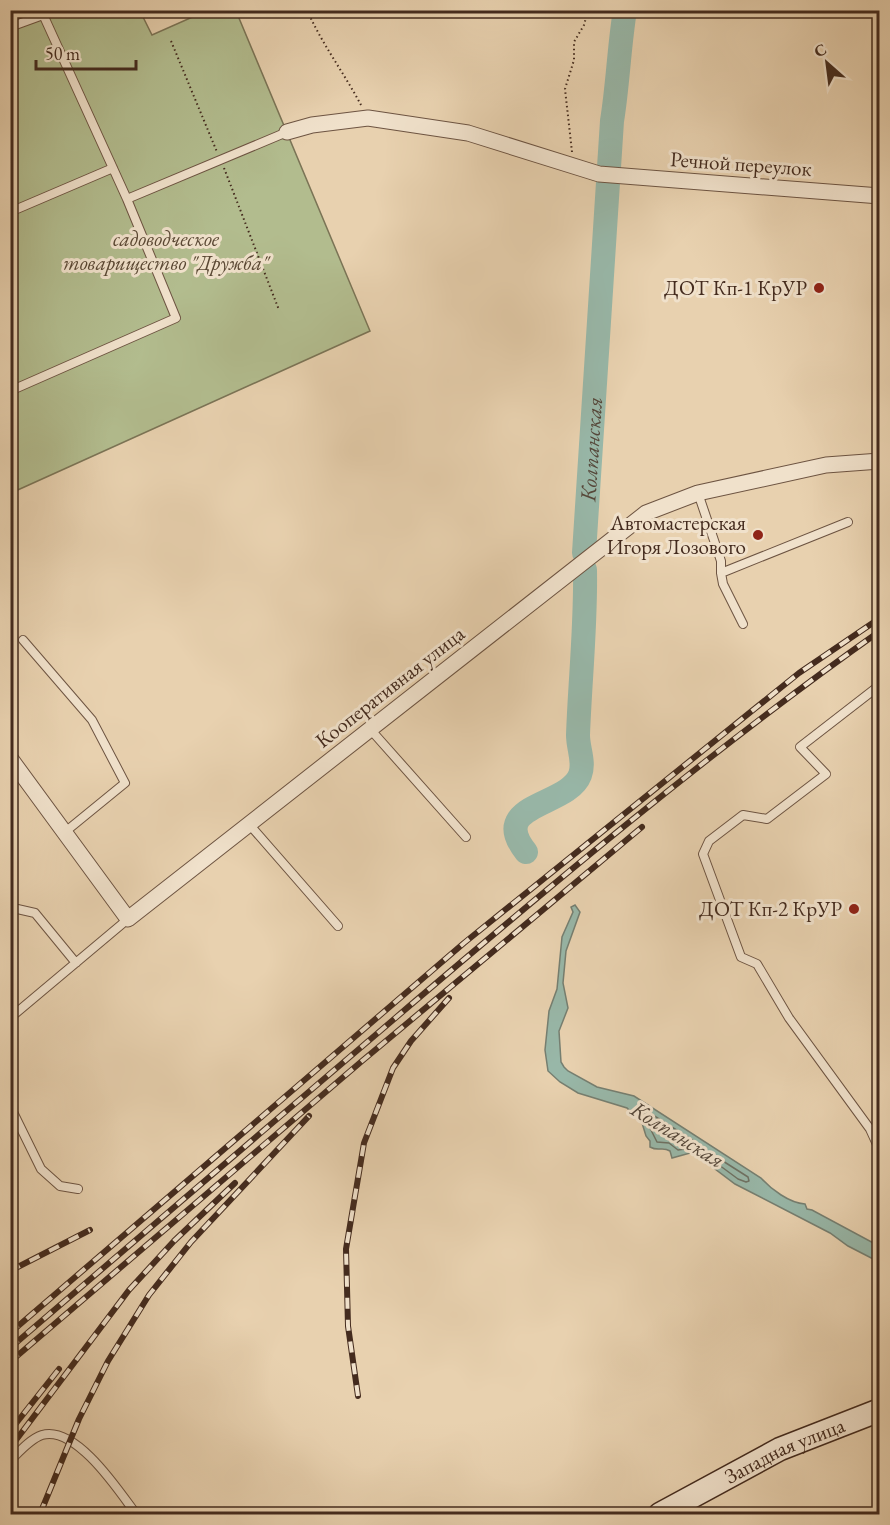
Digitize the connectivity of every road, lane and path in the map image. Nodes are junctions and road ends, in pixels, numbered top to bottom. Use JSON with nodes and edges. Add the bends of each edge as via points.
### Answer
{"nodes":[{"id":1,"x":307,"y":10,"type":"edge"},
{"id":2,"x":588,"y":10,"type":"edge"},
{"id":3,"x":42,"y":13,"type":"edge"},
{"id":4,"x":10,"y":27,"type":"edge"},
{"id":5,"x":171,"y":41,"type":"dead end"},
{"id":6,"x":368,"y":118,"type":"junction"},
{"id":7,"x":286,"y":132,"type":"joint"},
{"id":8,"x":220,"y":159,"type":"junction"},
{"id":9,"x":575,"y":166,"type":"junction"},
{"id":10,"x":113,"y":168,"type":"junction"},
{"id":11,"x":879,"y":196,"type":"edge"},
{"id":12,"x":128,"y":199,"type":"junction"},
{"id":13,"x":10,"y":212,"type":"edge"},
{"id":14,"x":279,"y":310,"type":"dead end"},
{"id":15,"x":10,"y":391,"type":"edge"},
{"id":16,"x":879,"y":461,"type":"edge"},
{"id":17,"x":698,"y":493,"type":"junction"},
{"id":18,"x":848,"y":522,"type":"dead end"},
{"id":19,"x":721,"y":573,"type":"junction"},
{"id":20,"x":743,"y":624,"type":"dead end"},
{"id":21,"x":23,"y":640,"type":"dead end"},
{"id":22,"x":879,"y":685,"type":"edge"},
{"id":23,"x":370,"y":729,"type":"junction"},
{"id":24,"x":10,"y":758,"type":"edge"},
{"id":25,"x":16,"y":775,"type":"edge"},
{"id":26,"x":249,"y":824,"type":"junction"},
{"id":27,"x":65,"y":832,"type":"junction"},
{"id":28,"x":466,"y":837,"type":"dead end"},
{"id":29,"x":10,"y":906,"type":"edge"},
{"id":30,"x":128,"y":919,"type":"junction"},
{"id":31,"x":338,"y":926,"type":"dead end"},
{"id":32,"x":76,"y":963,"type":"junction"},
{"id":33,"x":10,"y":1018,"type":"edge"},
{"id":34,"x":10,"y":1106,"type":"edge"},
{"id":35,"x":879,"y":1151,"type":"edge"},
{"id":36,"x":78,"y":1189,"type":"dead end"},
{"id":37,"x":879,"y":1410,"type":"edge"},
{"id":38,"x":10,"y":1461,"type":"edge"},
{"id":39,"x":136,"y":1515,"type":"edge"},
{"id":40,"x":660,"y":1515,"type":"edge"}],
"edges":[{"from":1,"to":6,"type":"path"},
{"from":2,"to":9,"type":"path","via":[[574,42],[574,60],[565,89]]},
{"from":3,"to":4,"type":"lane"},
{"from":3,"to":10,"type":"lane"},
{"from":5,"to":8,"type":"path"},
{"from":6,"to":7,"type":"street","name":"Речной переулок"},
{"from":6,"to":9,"type":"street","name":"Речной переулок","via":[[468,133]]},
{"from":7,"to":8,"type":"lane"},
{"from":8,"to":12,"type":"lane"},
{"from":8,"to":14,"type":"path"},
{"from":9,"to":11,"type":"street","name":"Речной переулок","via":[[599,174]]},
{"from":10,"to":12,"type":"lane"},
{"from":10,"to":13,"type":"lane"},
{"from":12,"to":15,"type":"lane","via":[[176,318]]},
{"from":16,"to":17,"type":"street","name":"Кооперативная улица","via":[[826,465]]},
{"from":17,"to":19,"type":"lane","via":[[721,561]]},
{"from":17,"to":23,"type":"street","name":"Кооперативная улица","via":[[646,513]]},
{"from":18,"to":19,"type":"lane"},
{"from":19,"to":20,"type":"lane"},
{"from":21,"to":27,"type":"lane","via":[[92,720],[125,783]]},
{"from":22,"to":35,"type":"lane","via":[[800,747],[826,774],[767,819],[743,815],[709,841],[703,854],[741,957],[757,964],[795,1027],[870,1129]]},
{"from":23,"to":26,"type":"street","name":"Кооперативная улица"},
{"from":23,"to":28,"type":"lane"},
{"from":24,"to":25,"type":"street"},
{"from":25,"to":27,"type":"street"},
{"from":26,"to":30,"type":"street","name":"Кооперативная улица"},
{"from":26,"to":31,"type":"lane"},
{"from":27,"to":30,"type":"street"},
{"from":29,"to":32,"type":"lane","via":[[35,913]]},
{"from":30,"to":32,"type":"lane"},
{"from":32,"to":33,"type":"lane"},
{"from":34,"to":36,"type":"lane","via":[[41,1169],[60,1186]]},
{"from":37,"to":40,"type":"main road","name":"Западная улица","via":[[780,1449]]},
{"from":38,"to":39,"type":"lane","via":[[41,1435],[59,1434],[87,1453]]}]}
